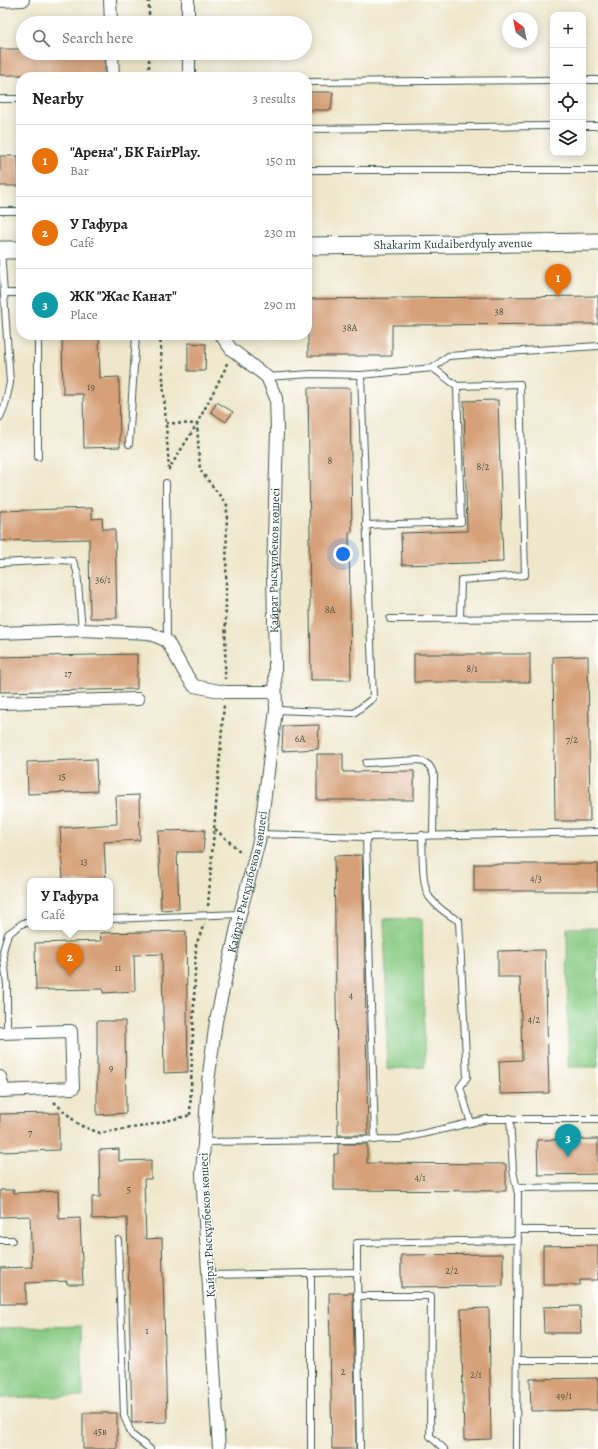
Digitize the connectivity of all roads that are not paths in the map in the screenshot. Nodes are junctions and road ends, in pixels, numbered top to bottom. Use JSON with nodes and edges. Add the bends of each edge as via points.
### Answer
{"nodes":[{"id":1,"x":23,"y":0,"type":"edge"},
{"id":2,"x":110,"y":0,"type":"edge"},
{"id":3,"x":188,"y":0,"type":"edge"},
{"id":4,"x":0,"y":1,"type":"edge"},
{"id":5,"x":111,"y":16,"type":"edge"},
{"id":6,"x":188,"y":16,"type":"edge"},
{"id":7,"x":112,"y":60,"type":"edge"},
{"id":8,"x":189,"y":60,"type":"edge"},
{"id":9,"x":113,"y":72,"type":"edge"},
{"id":10,"x":189,"y":72,"type":"edge"},
{"id":11,"x":550,"y":80,"type":"edge"},
{"id":12,"x":586,"y":80,"type":"edge"},
{"id":13,"x":598,"y":80,"type":"edge"},
{"id":14,"x":312,"y":82,"type":"edge"},
{"id":15,"x":16,"y":98,"type":"edge"},
{"id":16,"x":0,"y":99,"type":"edge"},
{"id":17,"x":550,"y":126,"type":"edge"},
{"id":18,"x":586,"y":126,"type":"edge"},
{"id":19,"x":598,"y":126,"type":"edge"},
{"id":20,"x":312,"y":129,"type":"edge"},
{"id":21,"x":312,"y":170,"type":"edge"},
{"id":22,"x":598,"y":170,"type":"edge"},
{"id":23,"x":0,"y":211,"type":"edge"},
{"id":24,"x":16,"y":211,"type":"edge"},
{"id":25,"x":598,"y":242,"type":"edge"},
{"id":26,"x":312,"y":246,"type":"edge"},
{"id":27,"x":1,"y":250,"type":"edge"},
{"id":28,"x":16,"y":250,"type":"edge"},
{"id":29,"x":16,"y":292,"type":"edge"},
{"id":30,"x":4,"y":293,"type":"junction"},
{"id":31,"x":38,"y":340,"type":"edge"},
{"id":32,"x":136,"y":340,"type":"edge"},
{"id":33,"x":225,"y":340,"type":"edge"},
{"id":34,"x":598,"y":346,"type":"edge"},
{"id":35,"x":433,"y":368,"type":"junction"},
{"id":36,"x":360,"y":375,"type":"junction"},
{"id":37,"x":267,"y":377,"type":"junction"},
{"id":38,"x":457,"y":386,"type":"junction"},
{"id":39,"x":0,"y":416,"type":"edge"},
{"id":40,"x":129,"y":444,"type":"dead end"},
{"id":41,"x":38,"y":457,"type":"dead end"},
{"id":42,"x":166,"y":483,"type":"dead end"},
{"id":43,"x":366,"y":525,"type":"junction"},
{"id":44,"x":0,"y":563,"type":"edge"},
{"id":45,"x":460,"y":618,"type":"junction"},
{"id":46,"x":598,"y":618,"type":"edge"},
{"id":47,"x":390,"y":619,"type":"dead end"},
{"id":48,"x":82,"y":630,"type":"junction"},
{"id":49,"x":0,"y":633,"type":"edge"},
{"id":50,"x":167,"y":641,"type":"junction"},
{"id":51,"x":275,"y":692,"type":"junction"},
{"id":52,"x":138,"y":699,"type":"dead end"},
{"id":53,"x":0,"y":703,"type":"edge"},
{"id":54,"x":276,"y":710,"type":"junction"},
{"id":55,"x":366,"y":764,"type":"dead end"},
{"id":56,"x":598,"y":832,"type":"edge"},
{"id":57,"x":260,"y":834,"type":"junction"},
{"id":58,"x":433,"y":835,"type":"junction"},
{"id":59,"x":422,"y":836,"type":"junction"},
{"id":60,"x":366,"y":837,"type":"junction"},
{"id":61,"x":240,"y":914,"type":"junction"},
{"id":62,"x":113,"y":919,"type":"edge"},
{"id":63,"x":27,"y":923,"type":"edge"},
{"id":64,"x":3,"y":1033,"type":"edge"},
{"id":65,"x":0,"y":1077,"type":"edge"},
{"id":66,"x":2,"y":1091,"type":"edge"},
{"id":67,"x":510,"y":1118,"type":"junction"},
{"id":68,"x":598,"y":1119,"type":"edge"},
{"id":69,"x":471,"y":1123,"type":"junction"},
{"id":70,"x":375,"y":1140,"type":"junction"},
{"id":71,"x":204,"y":1142,"type":"junction"},
{"id":72,"x":598,"y":1187,"type":"edge"},
{"id":73,"x":517,"y":1188,"type":"junction"},
{"id":74,"x":518,"y":1230,"type":"junction"},
{"id":75,"x":598,"y":1230,"type":"edge"},
{"id":76,"x":0,"y":1240,"type":"edge"},
{"id":77,"x":12,"y":1240,"type":"dead end"},
{"id":78,"x":118,"y":1240,"type":"dead end"},
{"id":79,"x":518,"y":1240,"type":"junction"},
{"id":80,"x":357,"y":1272,"type":"junction"},
{"id":81,"x":310,"y":1273,"type":"junction"},
{"id":82,"x":209,"y":1275,"type":"junction"},
{"id":83,"x":358,"y":1296,"type":"junction"},
{"id":84,"x":517,"y":1360,"type":"junction"},
{"id":85,"x":598,"y":1360,"type":"edge"},
{"id":86,"x":150,"y":1449,"type":"edge"},
{"id":87,"x":218,"y":1449,"type":"edge"},
{"id":88,"x":311,"y":1449,"type":"edge"},
{"id":89,"x":360,"y":1449,"type":"edge"},
{"id":90,"x":444,"y":1449,"type":"edge"},
{"id":91,"x":516,"y":1449,"type":"edge"}],
"edges":[{"from":1,"to":4,"type":"street"},
{"from":2,"to":5,"type":"street"},
{"from":3,"to":6,"type":"street"},
{"from":7,"to":9,"type":"street"},
{"from":8,"to":10,"type":"street"},
{"from":11,"to":14,"type":"lane"},
{"from":12,"to":13,"type":"lane"},
{"from":15,"to":16,"type":"lane"},
{"from":17,"to":20,"type":"lane"},
{"from":18,"to":19,"type":"lane"},
{"from":21,"to":22,"type":"lane"},
{"from":23,"to":24,"type":"lane"},
{"from":25,"to":26,"type":"main road","name":"Shakarim Kudaiberdyuly avenue"},
{"from":27,"to":28,"type":"main road"},
{"from":27,"to":30,"type":"lane"},
{"from":29,"to":30,"type":"lane"},
{"from":30,"to":39,"type":"lane","via":[[10,383]]},
{"from":31,"to":41,"type":"lane"},
{"from":32,"to":40,"type":"lane"},
{"from":33,"to":37,"type":"street","name":"Қайрат Рысқұлбеков көшесі","via":[[231,349]]},
{"from":34,"to":35,"type":"lane","via":[[448,356]]},
{"from":35,"to":36,"type":"lane"},
{"from":35,"to":38,"type":"lane"},
{"from":36,"to":37,"type":"lane","via":[[311,374]]},
{"from":36,"to":43,"type":"lane"},
{"from":37,"to":51,"type":"street","name":"Қайрат Рысқұлбеков көшесі","via":[[276,398],[278,430],[273,576]]},
{"from":38,"to":43,"type":"lane","via":[[461,522]]},
{"from":38,"to":45,"type":"lane","via":[[520,384],[525,575],[461,580]]},
{"from":42,"to":50,"type":"lane"},
{"from":43,"to":54,"type":"lane","via":[[373,698],[354,713]]},
{"from":44,"to":48,"type":"lane","via":[[73,561],[77,571]]},
{"from":45,"to":46,"type":"lane"},
{"from":45,"to":47,"type":"lane"},
{"from":48,"to":49,"type":"street"},
{"from":48,"to":50,"type":"street","via":[[148,633]]},
{"from":50,"to":51,"type":"street","via":[[194,686],[225,692]]},
{"from":51,"to":54,"type":"street","name":"Қайрат Рысқұлбеков көшесі"},
{"from":52,"to":53,"type":"street"},
{"from":54,"to":57,"type":"street","name":"Қайрат Рысқұлбеков көшесі"},
{"from":55,"to":58,"type":"lane","via":[[419,760],[432,768]]},
{"from":56,"to":58,"type":"lane"},
{"from":57,"to":60,"type":"lane"},
{"from":57,"to":61,"type":"street","name":"Қайрат Рысқұлбеков көшесі"},
{"from":58,"to":59,"type":"lane"},
{"from":59,"to":60,"type":"lane"},
{"from":59,"to":69,"type":"lane","via":[[424,879],[429,896],[440,909],[459,922],[467,1077],[460,1087]]},
{"from":60,"to":70,"type":"lane"},
{"from":61,"to":62,"type":"lane"},
{"from":61,"to":71,"type":"street","name":"Қайрат Рысқұлбеков көшесі","via":[[216,1021]]},
{"from":63,"to":64,"type":"lane","via":[[23,923],[8,934],[3,951],[7,985]]},
{"from":64,"to":66,"type":"street","via":[[71,1031],[74,1088]]},
{"from":65,"to":66,"type":"street"},
{"from":67,"to":68,"type":"lane"},
{"from":67,"to":69,"type":"lane"},
{"from":67,"to":73,"type":"lane","via":[[513,1171]]},
{"from":69,"to":70,"type":"lane","via":[[400,1139]]},
{"from":70,"to":71,"type":"lane"},
{"from":71,"to":82,"type":"street","name":"Қайрат Рысқұлбеков көшесі","via":[[202,1174]]},
{"from":72,"to":73,"type":"lane"},
{"from":73,"to":74,"type":"lane"},
{"from":74,"to":75,"type":"lane"},
{"from":74,"to":79,"type":"lane"},
{"from":76,"to":77,"type":"lane"},
{"from":78,"to":86,"type":"lane","via":[[124,1416],[132,1435]]},
{"from":79,"to":80,"type":"lane","via":[[357,1243]]},
{"from":79,"to":84,"type":"lane"},
{"from":80,"to":81,"type":"lane"},
{"from":80,"to":83,"type":"lane"},
{"from":81,"to":82,"type":"lane"},
{"from":81,"to":88,"type":"lane"},
{"from":82,"to":87,"type":"street","name":"Қайрат Рысқұлбеков көшесі"},
{"from":83,"to":89,"type":"lane"},
{"from":83,"to":90,"type":"lane","via":[[431,1296],[430,1436]]},
{"from":84,"to":85,"type":"lane"},
{"from":84,"to":91,"type":"lane"}]}
